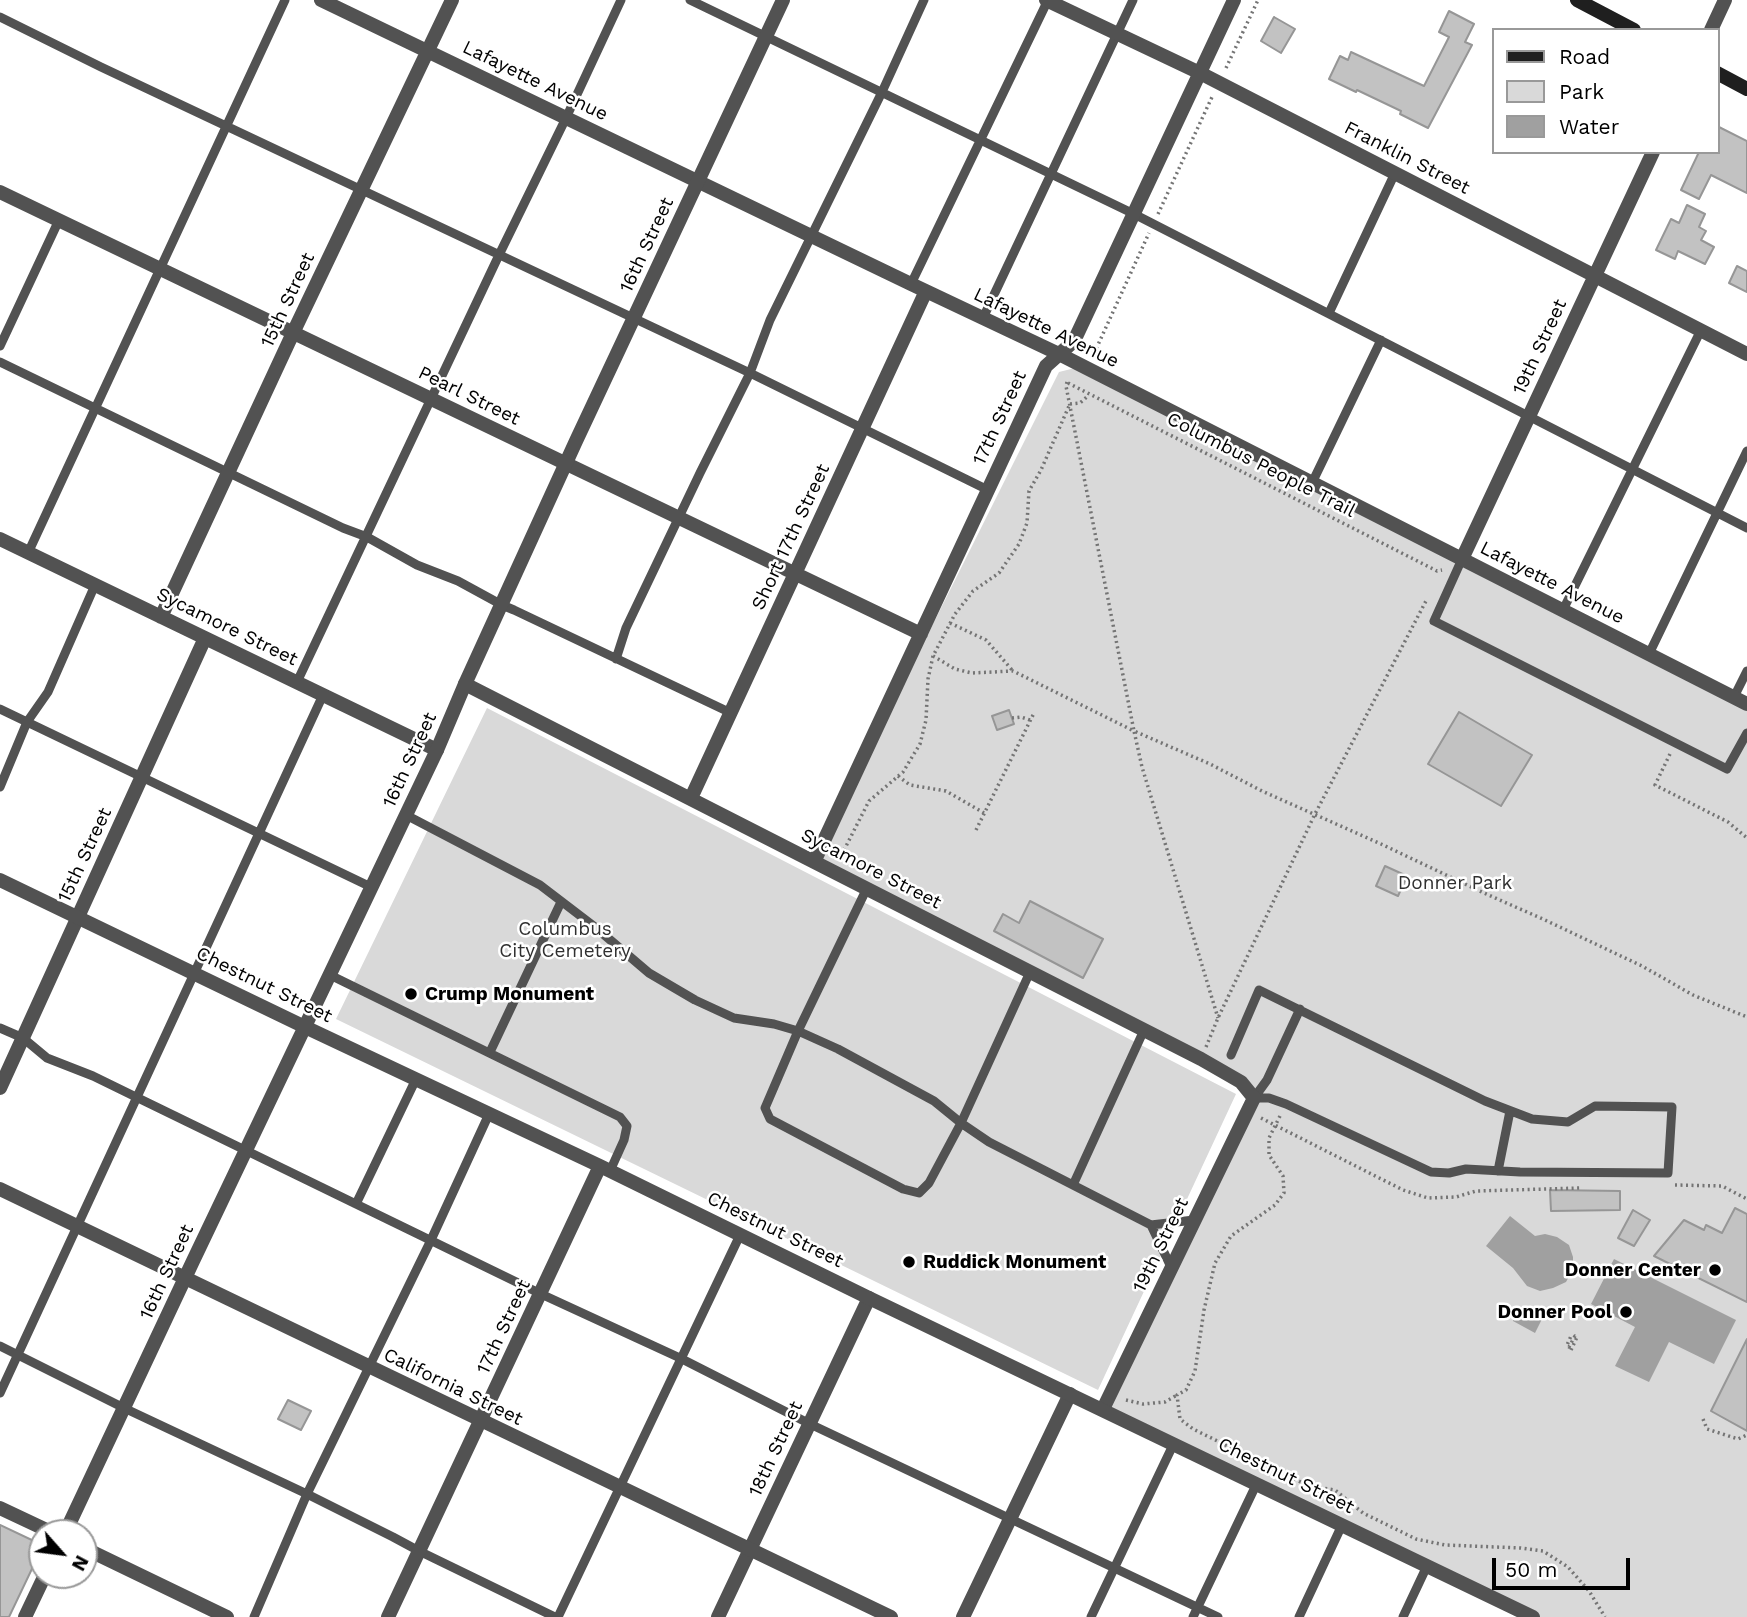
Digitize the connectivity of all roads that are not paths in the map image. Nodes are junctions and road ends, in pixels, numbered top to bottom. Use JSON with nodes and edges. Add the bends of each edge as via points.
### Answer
{"nodes":[{"id":1,"x":285,"y":0,"type":"edge"},
{"id":2,"x":321,"y":0,"type":"edge"},
{"id":3,"x":452,"y":0,"type":"edge"},
{"id":4,"x":621,"y":0,"type":"edge"},
{"id":5,"x":690,"y":0,"type":"edge"},
{"id":6,"x":783,"y":0,"type":"edge"},
{"id":7,"x":924,"y":0,"type":"edge"},
{"id":8,"x":1047,"y":0,"type":"edge"},
{"id":9,"x":1133,"y":0,"type":"edge"},
{"id":10,"x":1234,"y":0,"type":"edge"},
{"id":11,"x":1577,"y":0,"type":"edge"},
{"id":12,"x":1725,"y":0,"type":"edge"},
{"id":13,"x":0,"y":17,"type":"edge"},
{"id":14,"x":1629,"y":28,"type":"edge"},
{"id":15,"x":1712,"y":28,"type":"edge"},
{"id":16,"x":1117,"y":33,"type":"junction"},
{"id":17,"x":766,"y":37,"type":"junction"},
{"id":18,"x":428,"y":51,"type":"junction"},
{"id":19,"x":1200,"y":73,"type":"junction"},
{"id":20,"x":1719,"y":74,"type":"edge"},
{"id":21,"x":1747,"y":89,"type":"edge"},
{"id":22,"x":882,"y":92,"type":"junction"},
{"id":23,"x":566,"y":118,"type":"junction"},
{"id":24,"x":227,"y":125,"type":"junction"},
{"id":25,"x":980,"y":139,"type":"junction"},
{"id":26,"x":1652,"y":154,"type":"edge"},
{"id":27,"x":1051,"y":173,"type":"junction"},
{"id":28,"x":1395,"y":173,"type":"junction"},
{"id":29,"x":698,"y":181,"type":"junction"},
{"id":30,"x":362,"y":190,"type":"junction"},
{"id":31,"x":0,"y":192,"type":"edge"},
{"id":32,"x":1134,"y":214,"type":"junction"},
{"id":33,"x":59,"y":220,"type":"junction"},
{"id":34,"x":811,"y":236,"type":"junction"},
{"id":35,"x":499,"y":255,"type":"junction"},
{"id":36,"x":161,"y":269,"type":"junction"},
{"id":37,"x":1595,"y":276,"type":"junction"},
{"id":38,"x":911,"y":284,"type":"junction"},
{"id":39,"x":926,"y":291,"type":"junction"},
{"id":40,"x":1329,"y":313,"type":"junction"},
{"id":41,"x":634,"y":318,"type":"junction"},
{"id":42,"x":983,"y":318,"type":"junction"},
{"id":43,"x":1701,"y":330,"type":"junction"},
{"id":44,"x":293,"y":333,"type":"junction"},
{"id":45,"x":1381,"y":340,"type":"junction"},
{"id":46,"x":0,"y":346,"type":"edge"},
{"id":47,"x":1059,"y":354,"type":"junction"},
{"id":48,"x":1747,"y":354,"type":"edge"},
{"id":49,"x":0,"y":362,"type":"edge"},
{"id":50,"x":750,"y":373,"type":"junction"},
{"id":51,"x":432,"y":399,"type":"junction"},
{"id":52,"x":95,"y":408,"type":"junction"},
{"id":53,"x":1529,"y":416,"type":"junction"},
{"id":54,"x":863,"y":428,"type":"junction"},
{"id":55,"x":1747,"y":451,"type":"edge"},
{"id":56,"x":565,"y":464,"type":"junction"},
{"id":57,"x":1633,"y":469,"type":"junction"},
{"id":58,"x":228,"y":472,"type":"junction"},
{"id":59,"x":1312,"y":483,"type":"junction"},
{"id":60,"x":988,"y":490,"type":"junction"},
{"id":61,"x":1718,"y":513,"type":"junction"},
{"id":62,"x":679,"y":519,"type":"junction"},
{"id":63,"x":1747,"y":528,"type":"edge"},
{"id":64,"x":366,"y":537,"type":"junction"},
{"id":65,"x":0,"y":539,"type":"edge"},
{"id":66,"x":28,"y":553,"type":"junction"},
{"id":67,"x":1457,"y":556,"type":"junction"},
{"id":68,"x":795,"y":574,"type":"junction"},
{"id":69,"x":95,"y":585,"type":"junction"},
{"id":70,"x":502,"y":605,"type":"junction"},
{"id":71,"x":1563,"y":610,"type":"junction"},
{"id":72,"x":161,"y":617,"type":"junction"},
{"id":73,"x":921,"y":634,"type":"junction"},
{"id":74,"x":205,"y":638,"type":"junction"},
{"id":75,"x":1649,"y":654,"type":"junction"},
{"id":76,"x":616,"y":659,"type":"junction"},
{"id":77,"x":1747,"y":671,"type":"edge"},
{"id":78,"x":297,"y":682,"type":"junction"},
{"id":79,"x":465,"y":684,"type":"junction"},
{"id":80,"x":323,"y":695,"type":"junction"},
{"id":81,"x":1741,"y":701,"type":"edge"},
{"id":82,"x":0,"y":709,"type":"edge"},
{"id":83,"x":731,"y":713,"type":"junction"},
{"id":84,"x":27,"y":722,"type":"junction"},
{"id":85,"x":1747,"y":733,"type":"edge"},
{"id":86,"x":438,"y":750,"type":"junction"},
{"id":87,"x":141,"y":778,"type":"junction"},
{"id":88,"x":0,"y":787,"type":"edge"},
{"id":89,"x":691,"y":798,"type":"junction"},
{"id":90,"x":406,"y":815,"type":"junction"},
{"id":91,"x":259,"y":834,"type":"junction"},
{"id":92,"x":814,"y":862,"type":"junction"},
{"id":93,"x":0,"y":880,"type":"edge"},
{"id":94,"x":372,"y":887,"type":"junction"},
{"id":95,"x":867,"y":888,"type":"junction"},
{"id":96,"x":561,"y":902,"type":"junction"},
{"id":97,"x":78,"y":917,"type":"junction"},
{"id":98,"x":1030,"y":972,"type":"junction"},
{"id":99,"x":194,"y":973,"type":"junction"},
{"id":100,"x":330,"y":975,"type":"junction"},
{"id":101,"x":1300,"y":1009,"type":"junction"},
{"id":102,"x":305,"y":1027,"type":"junction"},
{"id":103,"x":0,"y":1028,"type":"edge"},
{"id":104,"x":1144,"y":1030,"type":"junction"},
{"id":105,"x":798,"y":1031,"type":"junction"},
{"id":106,"x":23,"y":1038,"type":"junction"},
{"id":107,"x":489,"y":1052,"type":"junction"},
{"id":108,"x":1231,"y":1055,"type":"dead end"},
{"id":109,"x":416,"y":1079,"type":"junction"},
{"id":110,"x":0,"y":1088,"type":"edge"},
{"id":111,"x":136,"y":1097,"type":"junction"},
{"id":112,"x":1254,"y":1098,"type":"junction"},
{"id":113,"x":1510,"y":1111,"type":"junction"},
{"id":114,"x":489,"y":1114,"type":"junction"},
{"id":115,"x":961,"y":1123,"type":"junction"},
{"id":116,"x":246,"y":1150,"type":"junction"},
{"id":117,"x":605,"y":1168,"type":"junction"},
{"id":118,"x":1498,"y":1171,"type":"junction"},
{"id":119,"x":1073,"y":1185,"type":"junction"},
{"id":120,"x":0,"y":1189,"type":"edge"},
{"id":121,"x":356,"y":1204,"type":"junction"},
{"id":122,"x":1194,"y":1220,"type":"junction"},
{"id":123,"x":1152,"y":1225,"type":"junction"},
{"id":124,"x":77,"y":1227,"type":"junction"},
{"id":125,"x":740,"y":1234,"type":"junction"},
{"id":126,"x":431,"y":1240,"type":"junction"},
{"id":127,"x":1171,"y":1267,"type":"junction"},
{"id":128,"x":184,"y":1279,"type":"junction"},
{"id":129,"x":541,"y":1294,"type":"junction"},
{"id":130,"x":869,"y":1298,"type":"junction"},
{"id":131,"x":0,"y":1346,"type":"edge"},
{"id":132,"x":18,"y":1354,"type":"junction"},
{"id":133,"x":680,"y":1358,"type":"junction"},
{"id":134,"x":369,"y":1367,"type":"junction"},
{"id":135,"x":0,"y":1394,"type":"edge"},
{"id":136,"x":1070,"y":1394,"type":"junction"},
{"id":137,"x":124,"y":1408,"type":"junction"},
{"id":138,"x":1104,"y":1409,"type":"junction"},
{"id":139,"x":481,"y":1421,"type":"junction"},
{"id":140,"x":810,"y":1424,"type":"junction"},
{"id":141,"x":1174,"y":1443,"type":"junction"},
{"id":142,"x":1256,"y":1483,"type":"junction"},
{"id":143,"x":619,"y":1487,"type":"junction"},
{"id":144,"x":307,"y":1494,"type":"junction"},
{"id":145,"x":0,"y":1508,"type":"edge"},
{"id":146,"x":1010,"y":1518,"type":"junction"},
{"id":147,"x":72,"y":1519,"type":"edge"},
{"id":148,"x":28,"y":1521,"type":"edge"},
{"id":149,"x":1342,"y":1525,"type":"junction"},
{"id":150,"x":750,"y":1549,"type":"junction"},
{"id":151,"x":419,"y":1551,"type":"junction"},
{"id":152,"x":98,"y":1555,"type":"edge"},
{"id":153,"x":1427,"y":1566,"type":"junction"},
{"id":154,"x":1115,"y":1567,"type":"junction"},
{"id":155,"x":40,"y":1589,"type":"edge"},
{"id":156,"x":1198,"y":1607,"type":"junction"},
{"id":157,"x":1509,"y":1612,"type":"edge"},
{"id":158,"x":218,"y":1615,"type":"edge"},
{"id":159,"x":29,"y":1616,"type":"edge"},
{"id":160,"x":254,"y":1617,"type":"edge"},
{"id":161,"x":388,"y":1617,"type":"edge"},
{"id":162,"x":556,"y":1617,"type":"edge"},
{"id":163,"x":718,"y":1617,"type":"edge"},
{"id":164,"x":891,"y":1617,"type":"edge"},
{"id":165,"x":963,"y":1617,"type":"edge"},
{"id":166,"x":1091,"y":1617,"type":"edge"},
{"id":167,"x":1193,"y":1617,"type":"edge"},
{"id":168,"x":1218,"y":1617,"type":"edge"},
{"id":169,"x":1299,"y":1617,"type":"edge"},
{"id":170,"x":1403,"y":1617,"type":"edge"},
{"id":171,"x":1533,"y":1617,"type":"edge"}],
"edges":[{"from":1,"to":24,"type":"lane"},
{"from":2,"to":18,"type":"street","name":"Lafayette Avenue"},
{"from":3,"to":18,"type":"street","name":"15th Street"},
{"from":4,"to":23,"type":"lane"},
{"from":5,"to":17,"type":"lane"},
{"from":6,"to":17,"type":"street","name":"16th Street"},
{"from":7,"to":22,"type":"lane"},
{"from":8,"to":16,"type":"street","name":"Franklin Street"},
{"from":8,"to":25,"type":"lane"},
{"from":9,"to":16,"type":"lane"},
{"from":10,"to":19,"type":"street","name":"17th Street"},
{"from":11,"to":14,"type":"main road"},
{"from":12,"to":15,"type":"street"},
{"from":13,"to":24,"type":"lane"},
{"from":16,"to":19,"type":"street","name":"Franklin Street"},
{"from":16,"to":27,"type":"lane"},
{"from":17,"to":22,"type":"lane"},
{"from":17,"to":29,"type":"street","name":"16th Street"},
{"from":18,"to":23,"type":"street","name":"Lafayette Avenue"},
{"from":18,"to":30,"type":"street","name":"15th Street"},
{"from":19,"to":28,"type":"street","name":"Franklin Street"},
{"from":19,"to":32,"type":"street","name":"17th Street"},
{"from":20,"to":21,"type":"main road"},
{"from":22,"to":25,"type":"lane"},
{"from":22,"to":34,"type":"lane"},
{"from":23,"to":29,"type":"street","name":"Lafayette Avenue"},
{"from":23,"to":35,"type":"lane"},
{"from":24,"to":30,"type":"lane"},
{"from":24,"to":36,"type":"lane"},
{"from":25,"to":27,"type":"lane"},
{"from":25,"to":38,"type":"lane"},
{"from":26,"to":37,"type":"street","name":"19th Street"},
{"from":27,"to":32,"type":"lane"},
{"from":27,"to":42,"type":"lane"},
{"from":28,"to":37,"type":"street","name":"Franklin Street"},
{"from":28,"to":40,"type":"lane"},
{"from":29,"to":34,"type":"street","name":"Lafayette Avenue"},
{"from":29,"to":41,"type":"street","name":"16th Street"},
{"from":30,"to":35,"type":"lane"},
{"from":30,"to":44,"type":"street","name":"15th Street"},
{"from":31,"to":33,"type":"street","name":"Pearl Street"},
{"from":32,"to":40,"type":"lane"},
{"from":32,"to":47,"type":"street","name":"17th Street","via":[[1074,341]]},
{"from":33,"to":36,"type":"street","name":"Pearl Street"},
{"from":33,"to":46,"type":"lane"},
{"from":34,"to":38,"type":"street","name":"Lafayette Avenue"},
{"from":34,"to":50,"type":"lane"},
{"from":35,"to":41,"type":"lane"},
{"from":35,"to":51,"type":"lane"},
{"from":36,"to":44,"type":"street","name":"Pearl Street"},
{"from":36,"to":52,"type":"lane"},
{"from":37,"to":43,"type":"street","name":"Franklin Street"},
{"from":37,"to":53,"type":"street","name":"19th Street"},
{"from":38,"to":39,"type":"street","name":"Lafayette Avenue"},
{"from":39,"to":42,"type":"street","name":"Lafayette Avenue"},
{"from":39,"to":54,"type":"street","name":"Short 17th Street"},
{"from":40,"to":45,"type":"lane"},
{"from":41,"to":50,"type":"lane"},
{"from":41,"to":56,"type":"street","name":"16th Street"},
{"from":42,"to":47,"type":"street","name":"Lafayette Avenue"},
{"from":43,"to":48,"type":"street","name":"Franklin Street"},
{"from":43,"to":57,"type":"lane"},
{"from":44,"to":51,"type":"street","name":"Pearl Street"},
{"from":44,"to":58,"type":"street","name":"15th Street"},
{"from":45,"to":53,"type":"lane"},
{"from":45,"to":59,"type":"lane"},
{"from":47,"to":59,"type":"street","name":"Lafayette Avenue"},
{"from":47,"to":60,"type":"street","name":"17th Street","via":[[1046,366]]},
{"from":49,"to":52,"type":"lane"},
{"from":50,"to":54,"type":"lane"},
{"from":50,"to":62,"type":"lane"},
{"from":51,"to":56,"type":"street","name":"Pearl Street"},
{"from":51,"to":64,"type":"lane"},
{"from":52,"to":58,"type":"lane"},
{"from":52,"to":66,"type":"lane"},
{"from":53,"to":57,"type":"lane"},
{"from":53,"to":67,"type":"street","name":"19th Street"},
{"from":54,"to":60,"type":"lane"},
{"from":54,"to":68,"type":"street","name":"Short 17th Street"},
{"from":55,"to":61,"type":"lane"},
{"from":56,"to":62,"type":"street","name":"Pearl Street"},
{"from":56,"to":70,"type":"street","name":"16th Street"},
{"from":57,"to":61,"type":"lane"},
{"from":57,"to":71,"type":"lane"},
{"from":58,"to":64,"type":"lane"},
{"from":58,"to":72,"type":"street","name":"15th Street"},
{"from":59,"to":67,"type":"street","name":"Lafayette Avenue"},
{"from":60,"to":73,"type":"street","name":"17th Street"},
{"from":61,"to":63,"type":"lane"},
{"from":61,"to":75,"type":"lane"},
{"from":62,"to":68,"type":"street","name":"Pearl Street"},
{"from":62,"to":76,"type":"lane","via":[[626,628]]},
{"from":64,"to":70,"type":"lane"},
{"from":64,"to":78,"type":"lane"},
{"from":65,"to":66,"type":"street","name":"Sycamore Street"},
{"from":66,"to":69,"type":"street","name":"Sycamore Street"},
{"from":67,"to":71,"type":"street","name":"Lafayette Avenue"},
{"from":67,"to":85,"type":"lane","via":[[1434,621],[1727,769]]},
{"from":68,"to":73,"type":"street","name":"Pearl Street"},
{"from":68,"to":83,"type":"street","name":"Short 17th Street"},
{"from":69,"to":72,"type":"street","name":"Sycamore Street"},
{"from":69,"to":84,"type":"lane","via":[[48,692]]},
{"from":70,"to":76,"type":"lane"},
{"from":70,"to":79,"type":"street","name":"16th Street"},
{"from":71,"to":75,"type":"street","name":"Lafayette Avenue"},
{"from":72,"to":74,"type":"street","name":"Sycamore Street"},
{"from":73,"to":92,"type":"street","name":"17th Street"},
{"from":74,"to":78,"type":"street","name":"Sycamore Street"},
{"from":74,"to":87,"type":"street","name":"15th Street"},
{"from":75,"to":81,"type":"street","name":"Lafayette Avenue"},
{"from":76,"to":83,"type":"lane"},
{"from":77,"to":81,"type":"lane"},
{"from":78,"to":80,"type":"street","name":"Sycamore Street"},
{"from":79,"to":86,"type":"street","name":"16th Street"},
{"from":79,"to":89,"type":"street","name":"Sycamore Street"},
{"from":80,"to":86,"type":"street","name":"Sycamore Street"},
{"from":80,"to":91,"type":"lane"},
{"from":82,"to":84,"type":"lane"},
{"from":83,"to":89,"type":"street","name":"Short 17th Street"},
{"from":84,"to":87,"type":"lane"},
{"from":84,"to":88,"type":"lane"},
{"from":86,"to":90,"type":"street","name":"16th Street"},
{"from":87,"to":91,"type":"lane"},
{"from":87,"to":97,"type":"street","name":"15th Street"},
{"from":89,"to":92,"type":"street","name":"Sycamore Street"},
{"from":90,"to":94,"type":"street","name":"16th Street"},
{"from":90,"to":96,"type":"lane","via":[[540,885]]},
{"from":91,"to":94,"type":"lane"},
{"from":91,"to":99,"type":"lane"},
{"from":92,"to":95,"type":"street","name":"Sycamore Street"},
{"from":93,"to":97,"type":"street","name":"Chestnut Street"},
{"from":94,"to":100,"type":"street","name":"16th Street"},
{"from":95,"to":98,"type":"street","name":"Sycamore Street"},
{"from":95,"to":105,"type":"lane"},
{"from":96,"to":105,"type":"lane","via":[[649,973],[695,1000],[734,1018]]},
{"from":96,"to":107,"type":"lane"},
{"from":97,"to":99,"type":"street","name":"Chestnut Street"},
{"from":97,"to":106,"type":"street","name":"15th Street"},
{"from":98,"to":104,"type":"street","name":"Sycamore Street"},
{"from":98,"to":115,"type":"lane"},
{"from":99,"to":102,"type":"street","name":"Chestnut Street"},
{"from":99,"to":111,"type":"lane"},
{"from":100,"to":102,"type":"street","name":"16th Street"},
{"from":100,"to":107,"type":"lane"},
{"from":101,"to":108,"type":"lane","via":[[1259,990]]},
{"from":101,"to":112,"type":"lane"},
{"from":101,"to":113,"type":"lane"},
{"from":102,"to":109,"type":"street","name":"Chestnut Street"},
{"from":102,"to":116,"type":"street","name":"16th Street"},
{"from":103,"to":106,"type":"lane"},
{"from":104,"to":112,"type":"street","name":"Sycamore Street","via":[[1241,1082]]},
{"from":104,"to":119,"type":"lane"},
{"from":105,"to":115,"type":"lane","via":[[934,1101]]},
{"from":105,"to":115,"type":"lane","via":[[765,1108],[770,1119],[919,1193]]},
{"from":106,"to":110,"type":"street","name":"15th Street"},
{"from":106,"to":111,"type":"lane","via":[[47,1058]]},
{"from":107,"to":117,"type":"lane","via":[[620,1117],[627,1126],[624,1140]]},
{"from":109,"to":114,"type":"street","name":"Chestnut Street"},
{"from":109,"to":121,"type":"lane"},
{"from":111,"to":116,"type":"lane"},
{"from":111,"to":124,"type":"lane"},
{"from":112,"to":118,"type":"lane","via":[[1286,1104],[1431,1172]]},
{"from":112,"to":122,"type":"street","name":"19th Street"},
{"from":113,"to":118,"type":"lane"},
{"from":113,"to":118,"type":"lane","via":[[1532,1119],[1568,1122],[1594,1106],[1672,1107],[1668,1173]]},
{"from":114,"to":117,"type":"street","name":"Chestnut Street"},
{"from":114,"to":126,"type":"lane"},
{"from":115,"to":119,"type":"lane"},
{"from":116,"to":121,"type":"lane"},
{"from":116,"to":128,"type":"street","name":"16th Street"},
{"from":117,"to":125,"type":"street","name":"Chestnut Street"},
{"from":117,"to":129,"type":"street","name":"17th Street"},
{"from":119,"to":123,"type":"lane"},
{"from":120,"to":124,"type":"street","name":"California Street"},
{"from":121,"to":126,"type":"lane"},
{"from":122,"to":123,"type":"lane"},
{"from":122,"to":127,"type":"street","name":"19th Street"},
{"from":123,"to":127,"type":"lane"},
{"from":124,"to":128,"type":"street","name":"California Street"},
{"from":124,"to":132,"type":"lane"},
{"from":125,"to":130,"type":"street","name":"Chestnut Street"},
{"from":125,"to":133,"type":"lane"},
{"from":126,"to":129,"type":"lane"},
{"from":126,"to":134,"type":"lane"},
{"from":127,"to":138,"type":"street","name":"19th Street"},
{"from":128,"to":134,"type":"street","name":"California Street"},
{"from":128,"to":137,"type":"street","name":"16th Street"},
{"from":129,"to":133,"type":"lane"},
{"from":129,"to":139,"type":"street","name":"17th Street"},
{"from":130,"to":136,"type":"street","name":"Chestnut Street"},
{"from":130,"to":140,"type":"street","name":"18th Street"},
{"from":131,"to":132,"type":"lane"},
{"from":132,"to":135,"type":"lane"},
{"from":132,"to":137,"type":"lane"},
{"from":133,"to":140,"type":"lane"},
{"from":133,"to":143,"type":"lane"},
{"from":134,"to":139,"type":"street","name":"California Street"},
{"from":134,"to":144,"type":"lane"},
{"from":136,"to":138,"type":"street","name":"Chestnut Street"},
{"from":136,"to":146,"type":"street"},
{"from":137,"to":144,"type":"lane"},
{"from":137,"to":147,"type":"street","name":"16th Street"},
{"from":138,"to":141,"type":"street","name":"Chestnut Street"},
{"from":139,"to":143,"type":"street","name":"California Street"},
{"from":139,"to":151,"type":"street","name":"17th Street"},
{"from":140,"to":146,"type":"lane"},
{"from":140,"to":150,"type":"street","name":"18th Street"},
{"from":141,"to":142,"type":"street","name":"Chestnut Street"},
{"from":141,"to":154,"type":"lane"},
{"from":142,"to":149,"type":"street","name":"Chestnut Street"},
{"from":142,"to":156,"type":"lane"},
{"from":143,"to":150,"type":"street","name":"California Street"},
{"from":143,"to":162,"type":"lane"},
{"from":144,"to":151,"type":"lane"},
{"from":144,"to":160,"type":"lane"},
{"from":145,"to":148,"type":"street"},
{"from":146,"to":154,"type":"lane"},
{"from":146,"to":165,"type":"street"},
{"from":149,"to":153,"type":"street","name":"Chestnut Street"},
{"from":149,"to":169,"type":"lane"},
{"from":150,"to":163,"type":"street","name":"18th Street"},
{"from":150,"to":164,"type":"street","name":"California Street"},
{"from":151,"to":161,"type":"street","name":"17th Street"},
{"from":151,"to":162,"type":"lane"},
{"from":152,"to":158,"type":"street"},
{"from":153,"to":157,"type":"street","name":"Chestnut Street"},
{"from":153,"to":170,"type":"lane"},
{"from":154,"to":156,"type":"lane"},
{"from":154,"to":166,"type":"lane"},
{"from":155,"to":159,"type":"street"},
{"from":156,"to":167,"type":"lane"},
{"from":156,"to":168,"type":"lane"},
{"from":157,"to":171,"type":"street","name":"Chestnut Street"}]}
